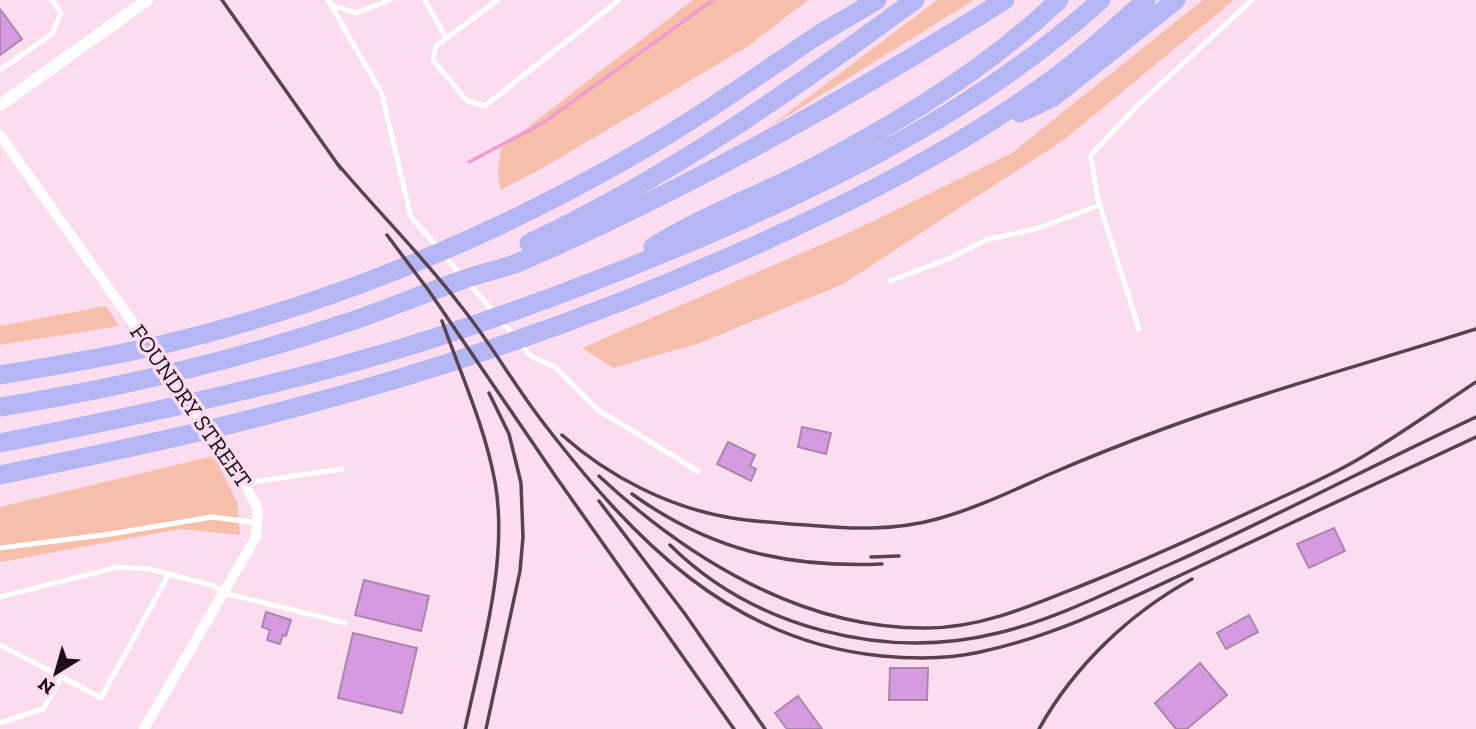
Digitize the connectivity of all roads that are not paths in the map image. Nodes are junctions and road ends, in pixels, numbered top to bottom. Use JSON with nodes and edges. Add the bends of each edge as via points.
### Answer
{"nodes":[{"id":1,"x":52,"y":0,"type":"edge"},
{"id":2,"x":147,"y":0,"type":"edge"},
{"id":3,"x":390,"y":0,"type":"edge"},
{"id":4,"x":425,"y":0,"type":"edge"},
{"id":5,"x":498,"y":0,"type":"edge"},
{"id":6,"x":620,"y":0,"type":"edge"},
{"id":7,"x":854,"y":0,"type":"edge"},
{"id":8,"x":877,"y":0,"type":"edge"},
{"id":9,"x":915,"y":0,"type":"edge"},
{"id":10,"x":1059,"y":0,"type":"edge"},
{"id":11,"x":1101,"y":0,"type":"edge"},
{"id":12,"x":1146,"y":0,"type":"edge"},
{"id":13,"x":1176,"y":0,"type":"edge"},
{"id":14,"x":1252,"y":0,"type":"edge"},
{"id":15,"x":329,"y":2,"type":"edge"},
{"id":16,"x":1000,"y":3,"type":"edge"},
{"id":17,"x":446,"y":38,"type":"junction"},
{"id":18,"x":811,"y":40,"type":"junction"},
{"id":19,"x":0,"y":70,"type":"edge"},
{"id":20,"x":0,"y":105,"type":"edge"},
{"id":21,"x":0,"y":135,"type":"edge"},
{"id":22,"x":962,"y":139,"type":"junction"},
{"id":23,"x":1100,"y":205,"type":"junction"},
{"id":24,"x":506,"y":261,"type":"junction"},
{"id":25,"x":608,"y":275,"type":"junction"},
{"id":26,"x":890,"y":281,"type":"dead end"},
{"id":27,"x":1139,"y":329,"type":"dead end"},
{"id":28,"x":0,"y":375,"type":"edge"},
{"id":29,"x":0,"y":407,"type":"edge"},
{"id":30,"x":0,"y":443,"type":"edge"},
{"id":31,"x":128,"y":447,"type":"junction"},
{"id":32,"x":342,"y":468,"type":"dead end"},
{"id":33,"x":698,"y":471,"type":"dead end"},
{"id":34,"x":0,"y":475,"type":"edge"},
{"id":35,"x":246,"y":483,"type":"junction"},
{"id":36,"x":0,"y":489,"type":"edge"},
{"id":37,"x":259,"y":523,"type":"junction"},
{"id":38,"x":0,"y":548,"type":"edge"},
{"id":39,"x":169,"y":574,"type":"junction"},
{"id":40,"x":224,"y":593,"type":"junction"},
{"id":41,"x":0,"y":597,"type":"edge"},
{"id":42,"x":345,"y":623,"type":"dead end"},
{"id":43,"x":0,"y":645,"type":"edge"},
{"id":44,"x":62,"y":677,"type":"junction"},
{"id":45,"x":0,"y":723,"type":"edge"},
{"id":46,"x":144,"y":729,"type":"edge"}],
"edges":[{"from":1,"to":19,"type":"lane","via":[[61,13],[52,34]]},
{"from":2,"to":20,"type":"street"},
{"from":3,"to":15,"type":"lane","via":[[356,13]]},
{"from":4,"to":17,"type":"lane"},
{"from":5,"to":17,"type":"lane"},
{"from":6,"to":17,"type":"lane","via":[[485,106],[467,101],[433,60],[436,46]]},
{"from":7,"to":18,"type":"highway"},
{"from":8,"to":18,"type":"highway"},
{"from":9,"to":24,"type":"highway","via":[[792,90],[684,159]]},
{"from":10,"to":25,"type":"highway","via":[[992,58],[919,107],[834,156],[684,228]]},
{"from":11,"to":25,"type":"highway","via":[[1028,61],[923,130],[789,198]]},
{"from":12,"to":22,"type":"highway","via":[[1051,80]]},
{"from":13,"to":22,"type":"highway","via":[[1052,98]]},
{"from":14,"to":23,"type":"lane","via":[[1091,155]]},
{"from":15,"to":33,"type":"lane","via":[[382,94],[411,217],[531,356],[555,367],[598,410]]},
{"from":16,"to":24,"type":"highway","via":[[781,133],[611,219]]},
{"from":18,"to":28,"type":"highway","via":[[641,151],[478,234],[324,296],[203,334]]},
{"from":21,"to":35,"type":"street","name":"FOUNDRY STREET"},
{"from":22,"to":31,"type":"highway","via":[[806,222],[586,314],[376,385]]},
{"from":23,"to":26,"type":"lane","via":[[1039,228],[986,240]]},
{"from":23,"to":27,"type":"lane"},
{"from":24,"to":29,"type":"highway","via":[[349,322],[227,360]]},
{"from":25,"to":30,"type":"highway","via":[[360,360]]},
{"from":31,"to":34,"type":"highway"},
{"from":31,"to":36,"type":"highway","via":[[57,476]]},
{"from":32,"to":35,"type":"lane"},
{"from":35,"to":37,"type":"street","name":"FOUNDRY STREET"},
{"from":37,"to":38,"type":"lane","via":[[212,517]]},
{"from":37,"to":40,"type":"street","via":[[256,537]]},
{"from":39,"to":40,"type":"lane"},
{"from":39,"to":41,"type":"lane","via":[[118,567]]},
{"from":39,"to":44,"type":"lane","via":[[101,698]]},
{"from":40,"to":42,"type":"lane"},
{"from":40,"to":46,"type":"street"},
{"from":43,"to":44,"type":"lane"},
{"from":44,"to":45,"type":"lane","via":[[43,709]]}]}
